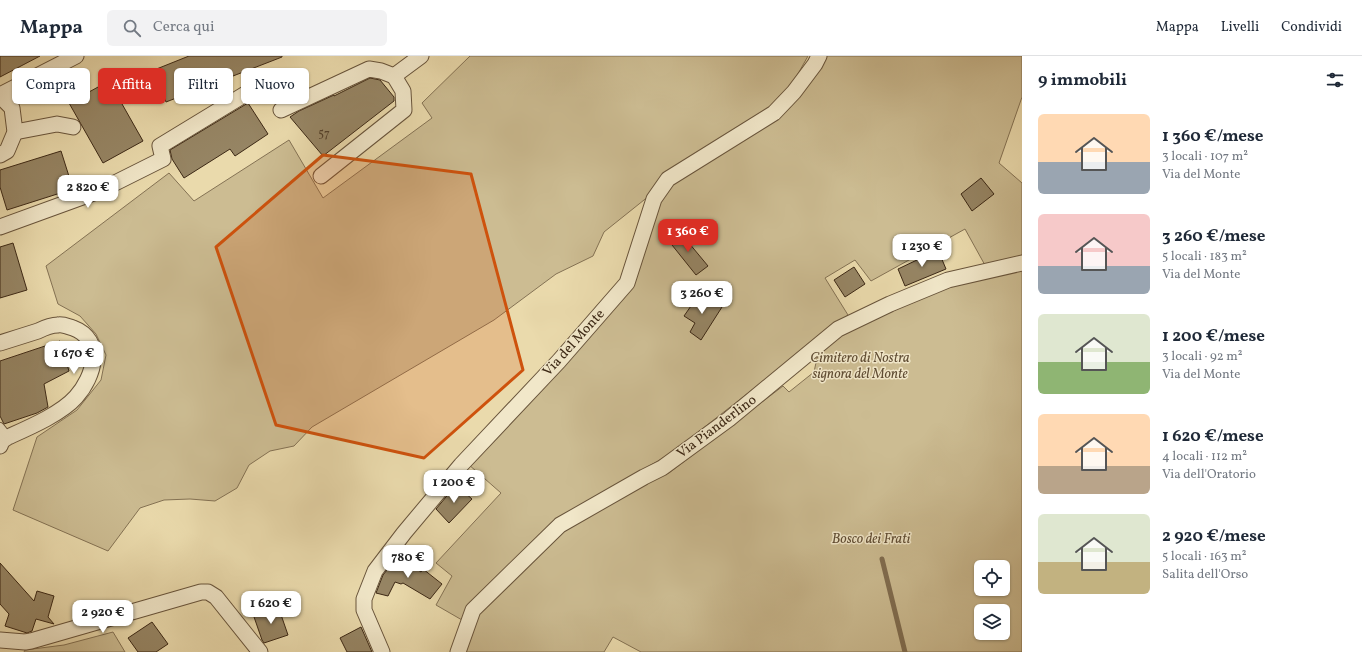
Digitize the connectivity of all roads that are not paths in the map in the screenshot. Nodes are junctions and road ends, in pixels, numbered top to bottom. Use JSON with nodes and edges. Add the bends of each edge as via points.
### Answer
{"nodes":[{"id":1,"x":76,"y":56,"type":"edge"},
{"id":2,"x":421,"y":56,"type":"edge"},
{"id":3,"x":819,"y":56,"type":"edge"},
{"id":4,"x":394,"y":76,"type":"junction"},
{"id":5,"x":0,"y":96,"type":"edge"},
{"id":6,"x":241,"y":97,"type":"edge"},
{"id":7,"x":281,"y":110,"type":"dead end"},
{"id":8,"x":73,"y":127,"type":"dead end"},
{"id":9,"x":14,"y":132,"type":"junction"},
{"id":10,"x":0,"y":155,"type":"edge"},
{"id":11,"x":321,"y":176,"type":"dead end"},
{"id":12,"x":0,"y":227,"type":"edge"},
{"id":13,"x":1022,"y":263,"type":"edge"},
{"id":14,"x":0,"y":343,"type":"edge"},
{"id":15,"x":3,"y":437,"type":"edge"},
{"id":16,"x":0,"y":640,"type":"edge"},
{"id":17,"x":260,"y":652,"type":"edge"},
{"id":18,"x":382,"y":652,"type":"edge"},
{"id":19,"x":458,"y":652,"type":"edge"}],
"edges":[{"from":1,"to":5,"type":"street"},
{"from":2,"to":4,"type":"street"},
{"from":3,"to":18,"type":"street","name":"Via del Monte","via":[[794,92],[774,113],[668,179],[654,199],[627,283],[559,361],[462,465],[375,571],[364,599],[364,610]]},
{"from":4,"to":7,"type":"street","via":[[369,69]]},
{"from":4,"to":11,"type":"street","via":[[403,91],[404,110]]},
{"from":5,"to":9,"type":"street","via":[[12,108]]},
{"from":6,"to":12,"type":"street","via":[[160,146],[163,159],[99,191]]},
{"from":8,"to":9,"type":"street","via":[[57,124]]},
{"from":9,"to":10,"type":"street","via":[[8,151]]},
{"from":13,"to":19,"type":"street","name":"Via Pianderlino","via":[[948,280],[838,329],[729,419],[662,468],[560,525],[473,610]]},
{"from":14,"to":15,"type":"street","via":[[60,324],[86,335],[94,353],[90,376],[76,398],[45,420]]},
{"from":16,"to":17,"type":"street","via":[[31,641],[208,592],[216,597]]}]}
